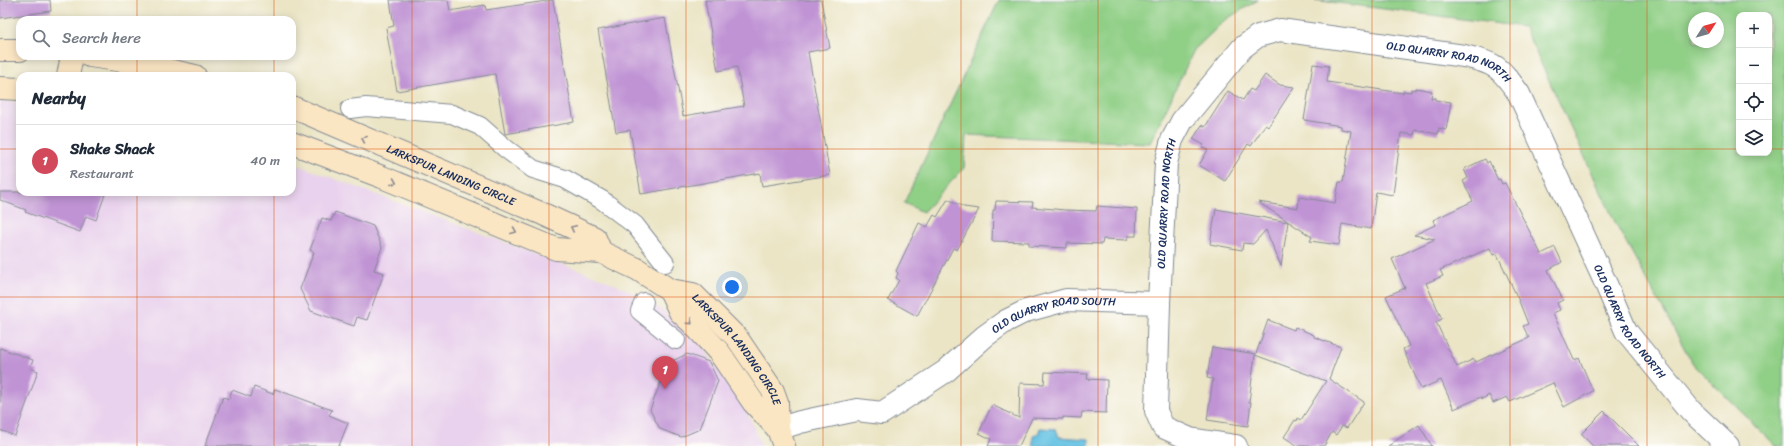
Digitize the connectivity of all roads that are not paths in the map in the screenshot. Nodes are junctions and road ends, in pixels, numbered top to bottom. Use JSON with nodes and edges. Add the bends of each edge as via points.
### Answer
{"nodes":[{"id":1,"x":0,"y":50,"type":"edge"},
{"id":2,"x":16,"y":50,"type":"edge"},
{"id":3,"x":71,"y":60,"type":"edge"},
{"id":4,"x":117,"y":60,"type":"edge"},
{"id":5,"x":69,"y":72,"type":"edge"},
{"id":6,"x":177,"y":72,"type":"edge"},
{"id":7,"x":0,"y":88,"type":"edge"},
{"id":8,"x":16,"y":89,"type":"edge"},
{"id":9,"x":296,"y":109,"type":"edge"},
{"id":10,"x":350,"y":109,"type":"dead end"},
{"id":11,"x":296,"y":145,"type":"edge"},
{"id":12,"x":601,"y":252,"type":"junction"},
{"id":13,"x":666,"y":263,"type":"dead end"},
{"id":14,"x":644,"y":302,"type":"dead end"},
{"id":15,"x":1159,"y":303,"type":"junction"},
{"id":16,"x":676,"y":340,"type":"dead end"},
{"id":17,"x":781,"y":437,"type":"edge"},
{"id":18,"x":1236,"y":446,"type":"edge"},
{"id":19,"x":1728,"y":446,"type":"edge"}],
"edges":[{"from":1,"to":2,"type":"main road"},
{"from":3,"to":5,"type":"main road"},
{"from":4,"to":6,"type":"main road"},
{"from":7,"to":8,"type":"main road"},
{"from":12,"to":9,"type":"main road","name":"LARKSPUR LANDING CIRCLE","one_way":true,"via":[[594,238],[543,214]]},
{"from":10,"to":13,"type":"street","via":[[366,107],[452,114],[480,126],[533,169],[566,179],[602,200],[635,225]]},
{"from":11,"to":12,"type":"main road","name":"LARKSPUR LANDING CIRCLE","one_way":true,"via":[[556,249]]},
{"from":12,"to":17,"type":"main road","name":"LARKSPUR LANDING CIRCLE","via":[[637,269],[670,290],[680,312],[719,352]]},
{"from":14,"to":16,"type":"street","via":[[640,311]]},
{"from":15,"to":17,"type":"street","name":"OLD QUARRY ROAD SOUTH","via":[[1066,300],[1026,311],[1006,321],[946,371],[882,413],[857,410],[800,422]]},
{"from":15,"to":18,"type":"street","via":[[1156,411],[1162,427],[1190,439]]},
{"from":15,"to":19,"type":"street","name":"OLD QUARRY ROAD NORTH","via":[[1166,163],[1172,140],[1182,121],[1242,48],[1258,36],[1280,30],[1488,61],[1505,74],[1518,94],[1626,332],[1691,411]]}]}
